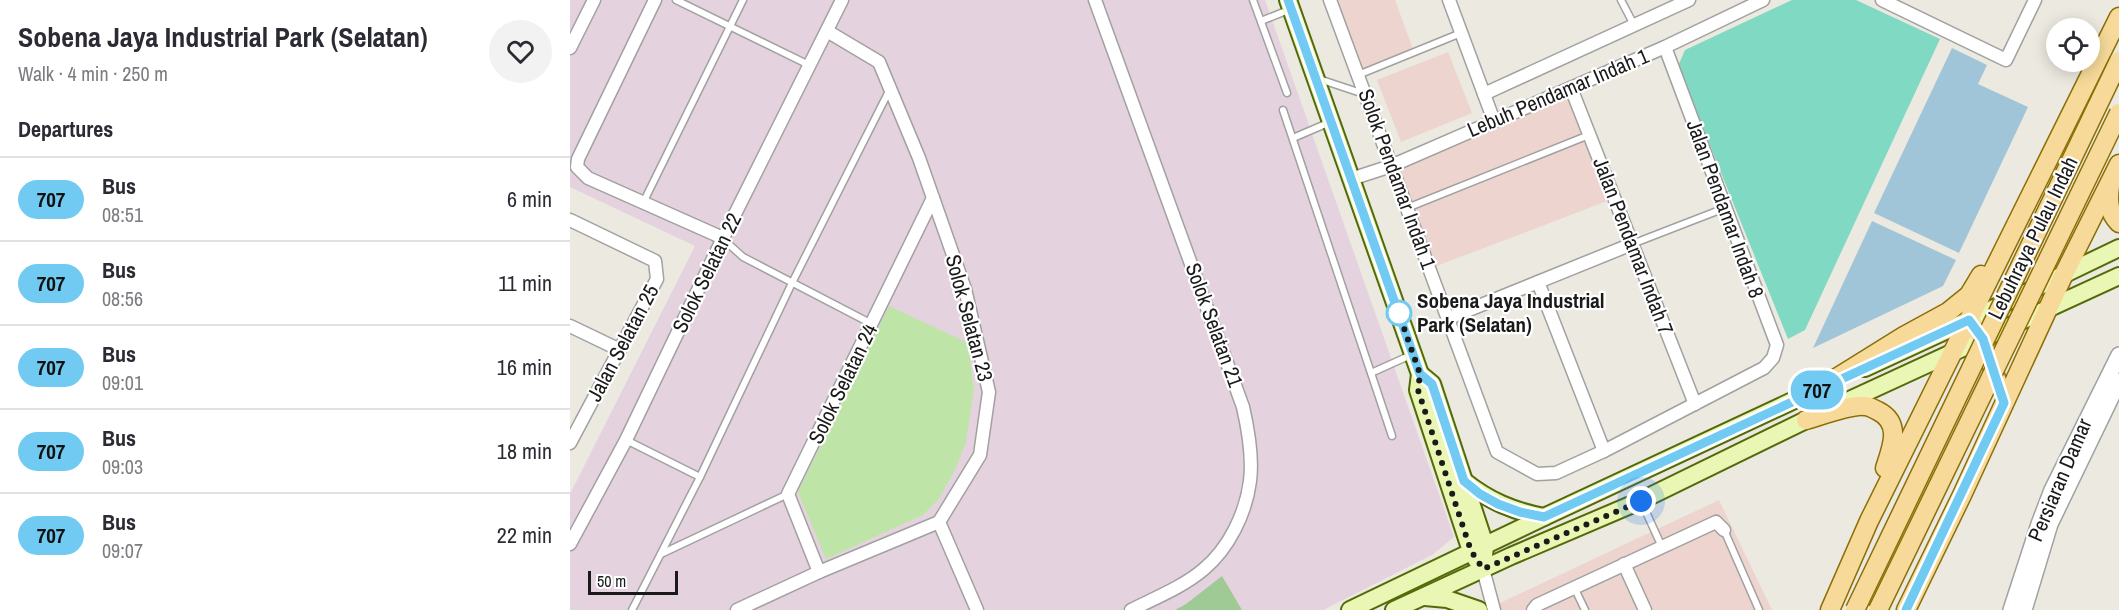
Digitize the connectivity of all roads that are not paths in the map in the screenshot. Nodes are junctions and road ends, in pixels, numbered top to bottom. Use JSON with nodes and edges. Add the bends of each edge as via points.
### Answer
{"nodes":[{"id":1,"x":594,"y":0,"type":"edge"},
{"id":2,"x":655,"y":0,"type":"edge"},
{"id":3,"x":676,"y":0,"type":"edge"},
{"id":4,"x":742,"y":0,"type":"edge"},
{"id":5,"x":842,"y":0,"type":"edge"},
{"id":6,"x":1095,"y":0,"type":"edge"},
{"id":7,"x":1253,"y":0,"type":"edge"},
{"id":8,"x":1330,"y":0,"type":"edge"},
{"id":9,"x":1621,"y":0,"type":"edge"},
{"id":10,"x":1689,"y":0,"type":"edge"},
{"id":11,"x":1763,"y":0,"type":"edge"},
{"id":12,"x":1882,"y":0,"type":"edge"},
{"id":13,"x":2035,"y":0,"type":"edge"},
{"id":14,"x":1454,"y":2,"type":"edge"},
{"id":15,"x":1290,"y":4,"type":"edge"},
{"id":16,"x":2119,"y":17,"type":"edge"},
{"id":17,"x":1261,"y":21,"type":"junction"},
{"id":18,"x":1634,"y":25,"type":"junction"},
{"id":19,"x":730,"y":26,"type":"junction"},
{"id":20,"x":827,"y":31,"type":"junction"},
{"id":21,"x":1461,"y":33,"type":"junction"},
{"id":22,"x":1665,"y":47,"type":"junction"},
{"id":23,"x":570,"y":48,"type":"edge"},
{"id":24,"x":2119,"y":61,"type":"edge"},
{"id":25,"x":809,"y":65,"type":"junction"},
{"id":26,"x":1358,"y":75,"type":"junction"},
{"id":27,"x":1316,"y":78,"type":"junction"},
{"id":28,"x":891,"y":88,"type":"junction"},
{"id":29,"x":1571,"y":88,"type":"junction"},
{"id":30,"x":1287,"y":93,"type":"dead end"},
{"id":31,"x":1484,"y":94,"type":"junction"},
{"id":32,"x":1365,"y":95,"type":"junction"},
{"id":33,"x":2081,"y":96,"type":"junction"},
{"id":34,"x":1283,"y":110,"type":"dead end"},
{"id":35,"x":2119,"y":113,"type":"edge"},
{"id":36,"x":1494,"y":121,"type":"junction"},
{"id":37,"x":1332,"y":122,"type":"junction"},
{"id":38,"x":1589,"y":135,"type":"junction"},
{"id":39,"x":1293,"y":138,"type":"junction"},
{"id":40,"x":2119,"y":154,"type":"edge"},
{"id":41,"x":2119,"y":164,"type":"edge"},
{"id":42,"x":1391,"y":166,"type":"junction"},
{"id":43,"x":2044,"y":166,"type":"junction"},
{"id":44,"x":1351,"y":179,"type":"junction"},
{"id":45,"x":2110,"y":181,"type":"junction"},
{"id":46,"x":933,"y":198,"type":"junction"},
{"id":47,"x":643,"y":203,"type":"junction"},
{"id":48,"x":1407,"y":208,"type":"junction"},
{"id":49,"x":1725,"y":208,"type":"junction"},
{"id":50,"x":570,"y":220,"type":"edge"},
{"id":51,"x":2119,"y":223,"type":"edge"},
{"id":52,"x":2013,"y":230,"type":"junction"},
{"id":53,"x":723,"y":238,"type":"junction"},
{"id":54,"x":1632,"y":244,"type":"junction"},
{"id":55,"x":2119,"y":248,"type":"edge"},
{"id":56,"x":2064,"y":274,"type":"junction"},
{"id":57,"x":2119,"y":276,"type":"edge"},
{"id":58,"x":1538,"y":282,"type":"junction"},
{"id":59,"x":792,"y":283,"type":"junction"},
{"id":60,"x":2036,"y":287,"type":"junction"},
{"id":61,"x":2048,"y":309,"type":"junction"},
{"id":62,"x":1449,"y":318,"type":"junction"},
{"id":63,"x":1969,"y":320,"type":"junction"},
{"id":64,"x":872,"y":324,"type":"junction"},
{"id":65,"x":570,"y":326,"type":"edge"},
{"id":66,"x":1983,"y":339,"type":"junction"},
{"id":67,"x":620,"y":350,"type":"junction"},
{"id":68,"x":1954,"y":351,"type":"junction"},
{"id":69,"x":1413,"y":355,"type":"junction"},
{"id":70,"x":2119,"y":355,"type":"edge"},
{"id":71,"x":1764,"y":368,"type":"joint"},
{"id":72,"x":1371,"y":373,"type":"junction"},
{"id":73,"x":1420,"y":374,"type":"junction"},
{"id":74,"x":2119,"y":381,"type":"edge"},
{"id":75,"x":1822,"y":387,"type":"junction"},
{"id":76,"x":2004,"y":403,"type":"junction"},
{"id":77,"x":1695,"y":404,"type":"junction"},
{"id":78,"x":1806,"y":420,"type":"junction"},
{"id":79,"x":1392,"y":436,"type":"dead end"},
{"id":80,"x":571,"y":438,"type":"edge"},
{"id":81,"x":626,"y":440,"type":"junction"},
{"id":82,"x":1604,"y":451,"type":"junction"},
{"id":83,"x":700,"y":477,"type":"junction"},
{"id":84,"x":1464,"y":481,"type":"junction"},
{"id":85,"x":788,"y":494,"type":"junction"},
{"id":86,"x":1641,"y":501,"type":"junction"},
{"id":87,"x":1544,"y":517,"type":"junction"},
{"id":88,"x":1869,"y":521,"type":"junction"},
{"id":89,"x":939,"y":522,"type":"junction"},
{"id":90,"x":1724,"y":530,"type":"joint"},
{"id":91,"x":570,"y":544,"type":"edge"},
{"id":92,"x":1662,"y":547,"type":"junction"},
{"id":93,"x":1478,"y":548,"type":"junction"},
{"id":94,"x":660,"y":555,"type":"junction"},
{"id":95,"x":1624,"y":564,"type":"junction"},
{"id":96,"x":1483,"y":569,"type":"junction"},
{"id":97,"x":819,"y":572,"type":"junction"},
{"id":98,"x":1574,"y":587,"type":"junction"},
{"id":99,"x":1421,"y":597,"type":"junction"},
{"id":100,"x":632,"y":610,"type":"edge"},
{"id":101,"x":737,"y":610,"type":"edge"},
{"id":102,"x":977,"y":610,"type":"edge"},
{"id":103,"x":1131,"y":610,"type":"edge"},
{"id":104,"x":1350,"y":610,"type":"edge"},
{"id":105,"x":1394,"y":610,"type":"edge"},
{"id":106,"x":1479,"y":610,"type":"edge"},
{"id":107,"x":1494,"y":610,"type":"edge"},
{"id":108,"x":1533,"y":610,"type":"edge"},
{"id":109,"x":1585,"y":610,"type":"edge"},
{"id":110,"x":1645,"y":610,"type":"edge"},
{"id":111,"x":1759,"y":610,"type":"edge"},
{"id":112,"x":1830,"y":610,"type":"edge"},
{"id":113,"x":1855,"y":610,"type":"edge"},
{"id":114,"x":1878,"y":610,"type":"edge"},
{"id":115,"x":1906,"y":610,"type":"edge"},
{"id":116,"x":2011,"y":610,"type":"edge"},
{"id":117,"x":2024,"y":610,"type":"edge"}],
"edges":[{"from":1,"to":23,"type":"street"},
{"from":2,"to":47,"type":"street","via":[[577,167],[588,178]]},
{"from":3,"to":19,"type":"lane"},
{"from":4,"to":19,"type":"lane"},
{"from":5,"to":20,"type":"street","name":"Solok Selatan 22"},
{"from":6,"to":103,"type":"street","name":"Solok Selatan 21","via":[[1248,430],[1250,480],[1239,521],[1229,540],[1205,568],[1187,581]]},
{"from":7,"to":17,"type":"lane"},
{"from":8,"to":26,"type":"street","name":"Solok Pendamar Indah 1"},
{"from":9,"to":18,"type":"lane"},
{"from":10,"to":18,"type":"street"},
{"from":11,"to":22,"type":"street","name":"Lebuh Pendamar Indah 1"},
{"from":12,"to":13,"type":"street","via":[[2006,60]]},
{"from":14,"to":21,"type":"street"},
{"from":15,"to":17,"type":"lane"},
{"from":15,"to":27,"type":"main road"},
{"from":16,"to":33,"type":"main road"},
{"from":17,"to":30,"type":"lane"},
{"from":18,"to":31,"type":"street"},
{"from":19,"to":25,"type":"lane"},
{"from":19,"to":47,"type":"lane"},
{"from":20,"to":25,"type":"street","name":"Solok Selatan 22"},
{"from":20,"to":28,"type":"street","name":"Solok Selatan 23","via":[[879,62]]},
{"from":21,"to":26,"type":"lane"},
{"from":21,"to":31,"type":"street"},
{"from":22,"to":29,"type":"street","name":"Lebuh Pendamar Indah 1"},
{"from":22,"to":49,"type":"street","name":"Jalan Pendamar Indah 8"},
{"from":24,"to":113,"type":"main road","name":"Lebuhraya Pulau Indah","bridge":true},
{"from":25,"to":53,"type":"street","name":"Solok Selatan 22"},
{"from":26,"to":32,"type":"street","name":"Solok Pendamar Indah 1"},
{"from":27,"to":32,"type":"lane"},
{"from":27,"to":37,"type":"main road"},
{"from":28,"to":46,"type":"street","name":"Solok Selatan 23"},
{"from":28,"to":59,"type":"lane"},
{"from":29,"to":36,"type":"street","name":"Lebuh Pendamar Indah 1"},
{"from":29,"to":38,"type":"street","name":"Jalan Pendamar Indah 7"},
{"from":31,"to":36,"type":"street"},
{"from":32,"to":42,"type":"street","name":"Solok Pendamar Indah 1"},
{"from":33,"to":40,"type":"main road","via":[[2065,142],[2067,152],[2078,160],[2105,164]]},
{"from":33,"to":43,"type":"main road"},
{"from":34,"to":39,"type":"lane"},
{"from":35,"to":114,"type":"main road","name":"Lebuhraya Pulau Indah","bridge":true},
{"from":36,"to":42,"type":"street","name":"Lebuh Pendamar Indah 1"},
{"from":37,"to":39,"type":"lane"},
{"from":37,"to":44,"type":"main road"},
{"from":38,"to":48,"type":"lane"},
{"from":38,"to":54,"type":"street","name":"Jalan Pendamar Indah 7"},
{"from":39,"to":72,"type":"lane"},
{"from":41,"to":45,"type":"main road"},
{"from":42,"to":44,"type":"street","name":"Lebuh Pendamar Indah 1"},
{"from":42,"to":48,"type":"street","name":"Solok Pendamar Indah 1"},
{"from":43,"to":52,"type":"main road"},
{"from":43,"to":75,"type":"main road","via":[[1969,295],[1948,312]]},
{"from":44,"to":69,"type":"main road"},
{"from":45,"to":51,"type":"main road","via":[[2108,201]]},
{"from":45,"to":56,"type":"main road"},
{"from":46,"to":64,"type":"street","name":"Solok Selatan 24"},
{"from":46,"to":89,"type":"street","name":"Solok Selatan 23","via":[[965,289],[989,392],[980,455]]},
{"from":47,"to":53,"type":"street"},
{"from":48,"to":62,"type":"street","name":"Solok Pendamar Indah 1"},
{"from":49,"to":54,"type":"lane"},
{"from":49,"to":71,"type":"street","name":"Jalan Pendamar Indah 8","via":[[1777,345]]},
{"from":50,"to":67,"type":"street","name":"Jalan Selatan 25","via":[[656,261],[657,279]]},
{"from":52,"to":60,"type":"main road"},
{"from":52,"to":63,"type":"main road"},
{"from":53,"to":59,"type":"lane","via":[[743,257]]},
{"from":53,"to":81,"type":"street","name":"Solok Selatan 22"},
{"from":54,"to":58,"type":"street"},
{"from":54,"to":77,"type":"street","name":"Jalan Pendamar Indah 7"},
{"from":55,"to":56,"type":"main road"},
{"from":56,"to":60,"type":"main road"},
{"from":56,"to":61,"type":"main road"},
{"from":57,"to":61,"type":"main road"},
{"from":58,"to":62,"type":"street"},
{"from":58,"to":82,"type":"street"},
{"from":59,"to":64,"type":"lane"},
{"from":59,"to":83,"type":"lane"},
{"from":60,"to":61,"type":"main road"},
{"from":60,"to":63,"type":"main road"},
{"from":61,"to":66,"type":"main road"},
{"from":61,"to":76,"type":"main road"},
{"from":62,"to":82,"type":"street","name":"Solok Pendamar Indah 1","via":[[1497,452],[1538,474],[1556,472]]},
{"from":63,"to":66,"type":"main road"},
{"from":63,"to":68,"type":"main road"},
{"from":63,"to":75,"type":"main road"},
{"from":64,"to":85,"type":"street","name":"Solok Selatan 24"},
{"from":65,"to":67,"type":"street"},
{"from":66,"to":68,"type":"main road"},
{"from":66,"to":76,"type":"main road"},
{"from":67,"to":80,"type":"street","name":"Jalan Selatan 25"},
{"from":68,"to":78,"type":"main road"},
{"from":68,"to":88,"type":"main road"},
{"from":69,"to":72,"type":"lane"},
{"from":69,"to":73,"type":"main road"},
{"from":70,"to":116,"type":"street","name":"Persiaran Damar","via":[[2052,490]]},
{"from":71,"to":77,"type":"street","name":"Solok Pendamar Indah 1"},
{"from":72,"to":79,"type":"lane"},
{"from":73,"to":84,"type":"main road","via":[[1432,384]]},
{"from":73,"to":93,"type":"main road","via":[[1418,390]]},
{"from":74,"to":117,"type":"street","name":"Persiaran Damar","via":[[2050,524]]},
{"from":75,"to":87,"type":"main road"},
{"from":76,"to":115,"type":"main road"},
{"from":77,"to":82,"type":"street","name":"Solok Pendamar Indah 1"},
{"from":78,"to":86,"type":"main road"},
{"from":78,"to":88,"type":"main road","via":[[1865,405],[1890,420],[1894,439]]},
{"from":81,"to":83,"type":"lane"},
{"from":81,"to":91,"type":"street","name":"Solok Selatan 22"},
{"from":83,"to":94,"type":"lane"},
{"from":84,"to":87,"type":"main road","via":[[1498,504]]},
{"from":84,"to":93,"type":"main road"},
{"from":85,"to":94,"type":"lane"},
{"from":85,"to":97,"type":"street"},
{"from":86,"to":92,"type":"lane"},
{"from":86,"to":96,"type":"main road"},
{"from":87,"to":93,"type":"main road"},
{"from":88,"to":112,"type":"main road"},
{"from":89,"to":97,"type":"street"},
{"from":89,"to":102,"type":"street"},
{"from":90,"to":92,"type":"street","via":[[1716,522]]},
{"from":90,"to":111,"type":"lane"},
{"from":92,"to":95,"type":"street"},
{"from":93,"to":96,"type":"main road"},
{"from":93,"to":104,"type":"main road"},
{"from":94,"to":100,"type":"lane"},
{"from":95,"to":98,"type":"street"},
{"from":95,"to":110,"type":"street"},
{"from":96,"to":99,"type":"main road"},
{"from":96,"to":107,"type":"street"},
{"from":97,"to":101,"type":"street"},
{"from":98,"to":108,"type":"street"},
{"from":98,"to":109,"type":"lane"},
{"from":99,"to":105,"type":"main road"},
{"from":99,"to":106,"type":"main road","via":[[1447,598]]}]}
